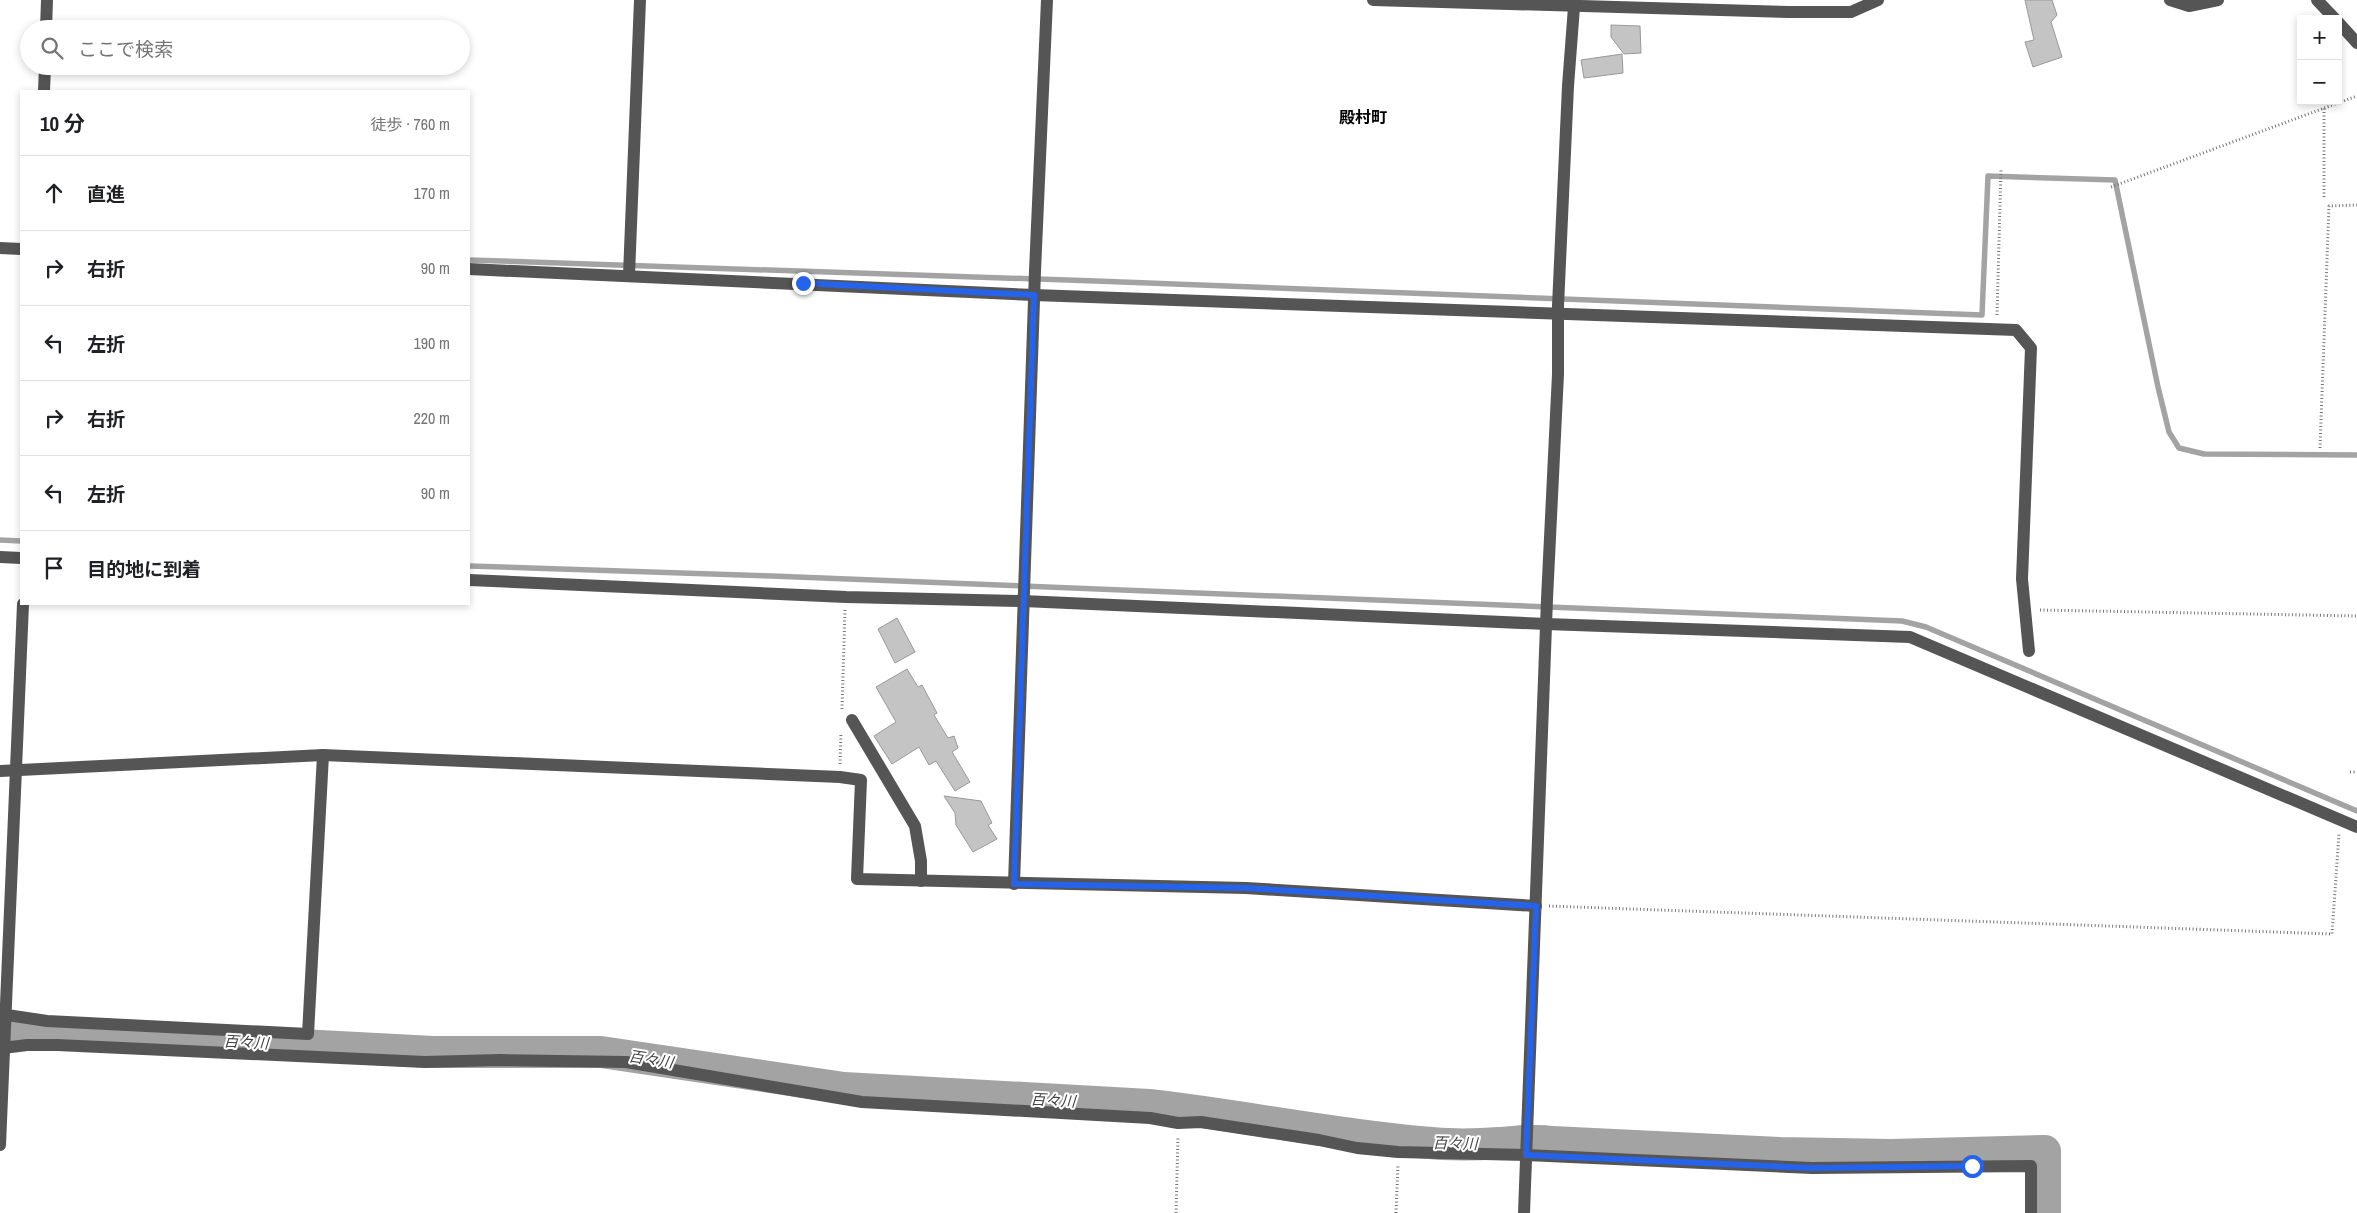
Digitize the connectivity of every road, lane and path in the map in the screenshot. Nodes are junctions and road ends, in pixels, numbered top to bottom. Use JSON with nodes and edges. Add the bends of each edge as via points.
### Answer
{"nodes":[{"id":1,"x":47,"y":0,"type":"edge"},
{"id":2,"x":640,"y":0,"type":"edge"},
{"id":3,"x":1047,"y":0,"type":"edge"},
{"id":4,"x":1373,"y":0,"type":"edge"},
{"id":5,"x":1878,"y":0,"type":"edge"},
{"id":6,"x":2170,"y":0,"type":"edge"},
{"id":7,"x":2218,"y":0,"type":"edge"},
{"id":8,"x":2317,"y":0,"type":"edge"},
{"id":9,"x":1439,"y":1,"type":"edge"},
{"id":10,"x":1575,"y":4,"type":"edge"},
{"id":11,"x":1788,"y":6,"type":"edge"},
{"id":12,"x":2331,"y":15,"type":"edge"},
{"id":13,"x":46,"y":20,"type":"edge"},
{"id":14,"x":2342,"y":26,"type":"edge"},
{"id":15,"x":2357,"y":43,"type":"edge"},
{"id":16,"x":45,"y":75,"type":"edge"},
{"id":17,"x":44,"y":90,"type":"edge"},
{"id":18,"x":2357,"y":96,"type":"edge"},
{"id":19,"x":2324,"y":108,"type":"junction"},
{"id":20,"x":2001,"y":168,"type":"dead end"},
{"id":21,"x":2111,"y":187,"type":"dead end"},
{"id":22,"x":2324,"y":197,"type":"dead end"},
{"id":23,"x":2357,"y":205,"type":"edge"},
{"id":24,"x":0,"y":248,"type":"edge"},
{"id":25,"x":20,"y":249,"type":"edge"},
{"id":26,"x":630,"y":267,"type":"junction"},
{"id":27,"x":470,"y":269,"type":"edge"},
{"id":28,"x":1034,"y":291,"type":"junction"},
{"id":29,"x":1558,"y":304,"type":"junction"},
{"id":30,"x":1997,"y":329,"type":"junction"},
{"id":31,"x":2320,"y":448,"type":"dead end"},
{"id":32,"x":0,"y":557,"type":"edge"},
{"id":33,"x":20,"y":558,"type":"edge"},
{"id":34,"x":470,"y":580,"type":"edge"},
{"id":35,"x":846,"y":596,"type":"junction"},
{"id":36,"x":1023,"y":598,"type":"junction"},
{"id":37,"x":23,"y":605,"type":"edge"},
{"id":38,"x":2036,"y":610,"type":"dead end"},
{"id":39,"x":2357,"y":616,"type":"edge"},
{"id":40,"x":1546,"y":619,"type":"junction"},
{"id":41,"x":2029,"y":651,"type":"dead end"},
{"id":42,"x":842,"y":711,"type":"dead end"},
{"id":43,"x":852,"y":720,"type":"dead end"},
{"id":44,"x":841,"y":730,"type":"dead end"},
{"id":45,"x":323,"y":755,"type":"junction"},
{"id":46,"x":0,"y":771,"type":"edge"},
{"id":47,"x":16,"y":771,"type":"junction"},
{"id":48,"x":2350,"y":772,"type":"dead end"},
{"id":49,"x":2357,"y":772,"type":"edge"},
{"id":50,"x":884,"y":774,"type":"junction"},
{"id":51,"x":840,"y":777,"type":"junction"},
{"id":52,"x":861,"y":780,"type":"junction"},
{"id":53,"x":2340,"y":820,"type":"junction"},
{"id":54,"x":2357,"y":827,"type":"edge"},
{"id":55,"x":921,"y":882,"type":"junction"},
{"id":56,"x":1014,"y":884,"type":"junction"},
{"id":57,"x":1536,"y":906,"type":"junction"},
{"id":58,"x":3,"y":1016,"type":"edge"},
{"id":59,"x":3,"y":1045,"type":"junction"},
{"id":60,"x":1178,"y":1123,"type":"junction"},
{"id":61,"x":0,"y":1145,"type":"edge"},
{"id":62,"x":1398,"y":1152,"type":"junction"},
{"id":63,"x":1526,"y":1153,"type":"junction"},
{"id":64,"x":1176,"y":1213,"type":"edge"},
{"id":65,"x":1396,"y":1213,"type":"edge"},
{"id":66,"x":1524,"y":1213,"type":"edge"},
{"id":67,"x":2031,"y":1213,"type":"edge"}],
"edges":[{"from":1,"to":13,"type":"street"},
{"from":2,"to":26,"type":"street"},
{"from":3,"to":28,"type":"street"},
{"from":4,"to":9,"type":"street"},
{"from":5,"to":11,"type":"street","via":[[1851,12]]},
{"from":6,"to":7,"type":"street","via":[[2189,6]]},
{"from":8,"to":12,"type":"street"},
{"from":9,"to":10,"type":"street"},
{"from":10,"to":11,"type":"street"},
{"from":10,"to":29,"type":"street"},
{"from":14,"to":15,"type":"street"},
{"from":16,"to":17,"type":"street"},
{"from":18,"to":19,"type":"path"},
{"from":19,"to":21,"type":"path"},
{"from":19,"to":22,"type":"path"},
{"from":20,"to":30,"type":"path"},
{"from":23,"to":31,"type":"path","via":[[2329,206]]},
{"from":24,"to":25,"type":"street"},
{"from":26,"to":27,"type":"street"},
{"from":26,"to":28,"type":"street"},
{"from":28,"to":29,"type":"street"},
{"from":28,"to":36,"type":"street"},
{"from":29,"to":30,"type":"street"},
{"from":29,"to":40,"type":"street","via":[[1558,374]]},
{"from":30,"to":41,"type":"street","via":[[2016,330],[2031,348],[2022,579]]},
{"from":32,"to":33,"type":"street"},
{"from":34,"to":35,"type":"street"},
{"from":35,"to":36,"type":"street"},
{"from":35,"to":42,"type":"path"},
{"from":36,"to":40,"type":"street"},
{"from":36,"to":56,"type":"street"},
{"from":37,"to":47,"type":"street"},
{"from":38,"to":39,"type":"path"},
{"from":40,"to":53,"type":"street","via":[[1910,636]]},
{"from":40,"to":57,"type":"street"},
{"from":43,"to":50,"type":"street"},
{"from":44,"to":51,"type":"path"},
{"from":45,"to":47,"type":"street"},
{"from":45,"to":51,"type":"street"},
{"from":45,"to":58,"type":"street","via":[[308,1034]]},
{"from":46,"to":47,"type":"street"},
{"from":47,"to":58,"type":"street"},
{"from":48,"to":49,"type":"path"},
{"from":50,"to":52,"type":"street"},
{"from":50,"to":55,"type":"street","via":[[915,826]]},
{"from":51,"to":52,"type":"street"},
{"from":52,"to":55,"type":"street","via":[[857,879]]},
{"from":53,"to":54,"type":"street"},
{"from":53,"to":57,"type":"path","via":[[2332,934]]},
{"from":55,"to":56,"type":"street"},
{"from":56,"to":57,"type":"street","via":[[1246,888]]},
{"from":57,"to":63,"type":"street"},
{"from":58,"to":59,"type":"street"},
{"from":59,"to":60,"type":"street","via":[[425,1062],[626,1062],[862,1102],[1150,1118]]},
{"from":59,"to":61,"type":"street"},
{"from":60,"to":62,"type":"street","via":[[1201,1122]]},
{"from":60,"to":64,"type":"path"},
{"from":62,"to":63,"type":"street"},
{"from":62,"to":65,"type":"path"},
{"from":63,"to":66,"type":"street"},
{"from":63,"to":67,"type":"street","via":[[1812,1168],[2032,1166]]}]}
